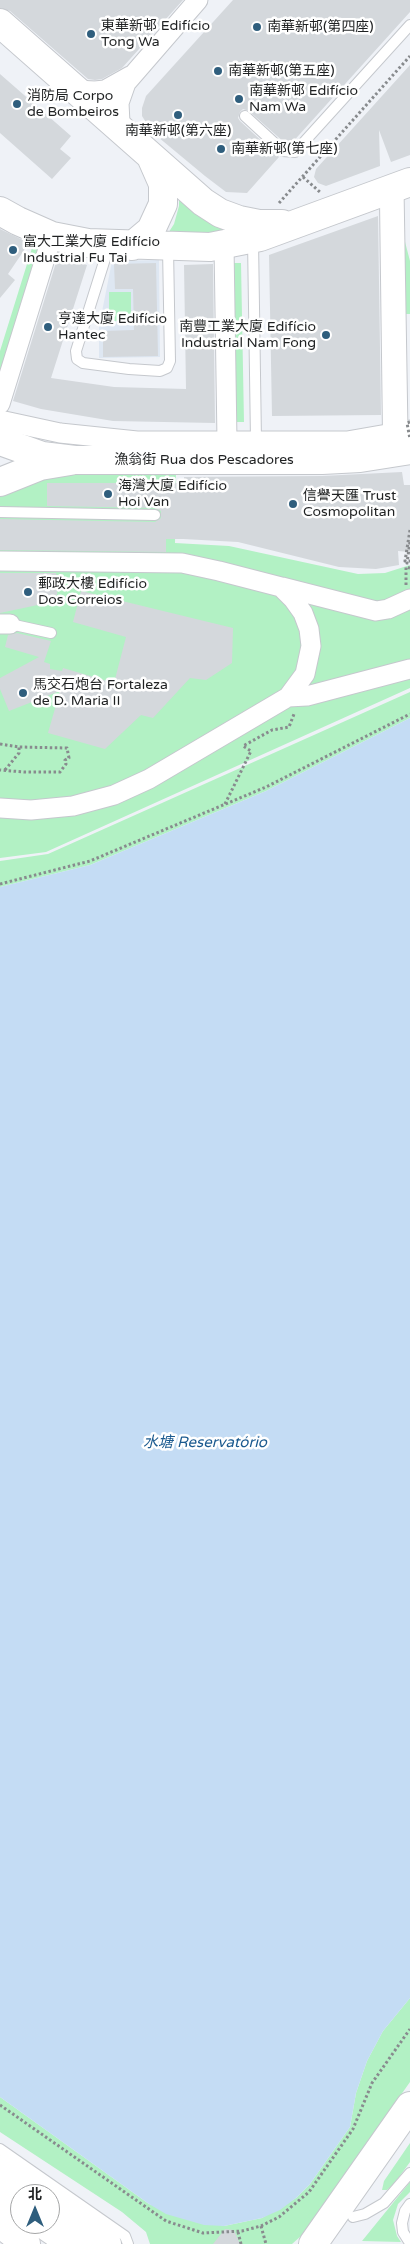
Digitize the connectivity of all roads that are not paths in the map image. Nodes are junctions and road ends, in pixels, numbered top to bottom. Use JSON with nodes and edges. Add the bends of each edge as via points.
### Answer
{"nodes":[{"id":1,"x":198,"y":0,"type":"edge"},
{"id":2,"x":0,"y":23,"type":"edge"},
{"id":3,"x":410,"y":25,"type":"edge"},
{"id":4,"x":131,"y":75,"type":"junction"},
{"id":5,"x":75,"y":90,"type":"junction"},
{"id":6,"x":245,"y":116,"type":"dead end"},
{"id":7,"x":123,"y":132,"type":"junction"},
{"id":8,"x":151,"y":158,"type":"junction"},
{"id":9,"x":396,"y":187,"type":"edge"},
{"id":10,"x":0,"y":211,"type":"edge"},
{"id":11,"x":257,"y":231,"type":"junction"},
{"id":12,"x":52,"y":236,"type":"junction"},
{"id":13,"x":121,"y":245,"type":"junction"},
{"id":14,"x":224,"y":245,"type":"junction"},
{"id":15,"x":168,"y":247,"type":"junction"},
{"id":16,"x":0,"y":404,"type":"edge"},
{"id":17,"x":0,"y":420,"type":"edge"},
{"id":18,"x":404,"y":435,"type":"edge"},
{"id":19,"x":0,"y":441,"type":"edge"},
{"id":20,"x":227,"y":441,"type":"junction"},
{"id":21,"x":256,"y":441,"type":"junction"},
{"id":22,"x":75,"y":460,"type":"junction"},
{"id":23,"x":0,"y":482,"type":"edge"},
{"id":24,"x":0,"y":512,"type":"edge"},
{"id":25,"x":155,"y":515,"type":"dead end"},
{"id":26,"x":0,"y":560,"type":"edge"},
{"id":27,"x":281,"y":587,"type":"junction"},
{"id":28,"x":410,"y":599,"type":"edge"},
{"id":29,"x":5,"y":624,"type":"edge"},
{"id":30,"x":51,"y":633,"type":"dead end"},
{"id":31,"x":410,"y":669,"type":"edge"},
{"id":32,"x":288,"y":697,"type":"junction"},
{"id":33,"x":0,"y":808,"type":"edge"},
{"id":34,"x":410,"y":2106,"type":"edge"},
{"id":35,"x":410,"y":2135,"type":"edge"},
{"id":36,"x":0,"y":2149,"type":"edge"},
{"id":37,"x":0,"y":2170,"type":"edge"},
{"id":38,"x":410,"y":2173,"type":"edge"},
{"id":39,"x":20,"y":2184,"type":"edge"},
{"id":40,"x":0,"y":2194,"type":"edge"},
{"id":41,"x":410,"y":2204,"type":"edge"},
{"id":42,"x":60,"y":2211,"type":"edge"},
{"id":43,"x":352,"y":2217,"type":"junction"},
{"id":44,"x":6,"y":2225,"type":"edge"},
{"id":45,"x":58,"y":2234,"type":"edge"},
{"id":46,"x":26,"y":2244,"type":"edge"},
{"id":47,"x":72,"y":2244,"type":"edge"},
{"id":48,"x":106,"y":2244,"type":"edge"},
{"id":49,"x":128,"y":2244,"type":"edge"},
{"id":50,"x":313,"y":2244,"type":"edge"},
{"id":51,"x":333,"y":2244,"type":"edge"},
{"id":52,"x":410,"y":2244,"type":"edge"}],
"edges":[{"from":1,"to":4,"type":"street"},
{"from":2,"to":5,"type":"main road"},
{"from":3,"to":6,"type":"lane","via":[[295,152],[283,150]]},
{"from":4,"to":5,"type":"street","via":[[105,90]]},
{"from":4,"to":7,"type":"street","via":[[119,103]]},
{"from":5,"to":7,"type":"main road"},
{"from":7,"to":8,"type":"main road"},
{"from":8,"to":11,"type":"main road","via":[[211,208]]},
{"from":8,"to":13,"type":"main road","via":[[160,175],[162,204],[151,230]]},
{"from":9,"to":11,"type":"main road","via":[[311,218]]},
{"from":9,"to":18,"type":"street"},
{"from":10,"to":12,"type":"main road"},
{"from":11,"to":14,"type":"main road"},
{"from":11,"to":21,"type":"lane"},
{"from":12,"to":13,"type":"main road","via":[[88,244]]},
{"from":12,"to":16,"type":"street"},
{"from":13,"to":15,"type":"main road"},
{"from":13,"to":15,"type":"lane","via":[[76,351],[83,363],[128,370],[160,370],[167,368],[170,361]]},
{"from":14,"to":15,"type":"main road"},
{"from":14,"to":20,"type":"street"},
{"from":17,"to":20,"type":"street","name":"漁翁街 Rua dos Pescadores","via":[[111,440]]},
{"from":18,"to":21,"type":"street","name":"漁翁街 Rua dos Pescadores","via":[[347,441]]},
{"from":18,"to":22,"type":"main road","name":"漁翁街 Rua dos Pescadores","via":[[360,458]]},
{"from":19,"to":22,"type":"main road","via":[[42,456]]},
{"from":20,"to":21,"type":"street","name":"漁翁街 Rua dos Pescadores"},
{"from":22,"to":23,"type":"main road","name":"漁翁街 Rua dos Pescadores","via":[[40,466]]},
{"from":24,"to":25,"type":"lane"},
{"from":26,"to":27,"type":"street","via":[[182,563]]},
{"from":27,"to":28,"type":"street","via":[[376,611]]},
{"from":27,"to":32,"type":"street","via":[[294,598],[303,613],[311,640],[307,668]]},
{"from":29,"to":30,"type":"lane"},
{"from":31,"to":32,"type":"street","via":[[313,694]]},
{"from":32,"to":33,"type":"street","via":[[149,779],[114,795],[52,809]]},
{"from":34,"to":50,"type":"main road"},
{"from":35,"to":43,"type":"main road"},
{"from":36,"to":49,"type":"lane","via":[[125,2236]]},
{"from":37,"to":39,"type":"main road"},
{"from":38,"to":43,"type":"lane","via":[[384,2203]]},
{"from":40,"to":44,"type":"main road"},
{"from":41,"to":52,"type":"lane","via":[[402,2223]]},
{"from":42,"to":48,"type":"main road"},
{"from":43,"to":51,"type":"main road"},
{"from":44,"to":46,"type":"main road"},
{"from":45,"to":47,"type":"main road"}]}
